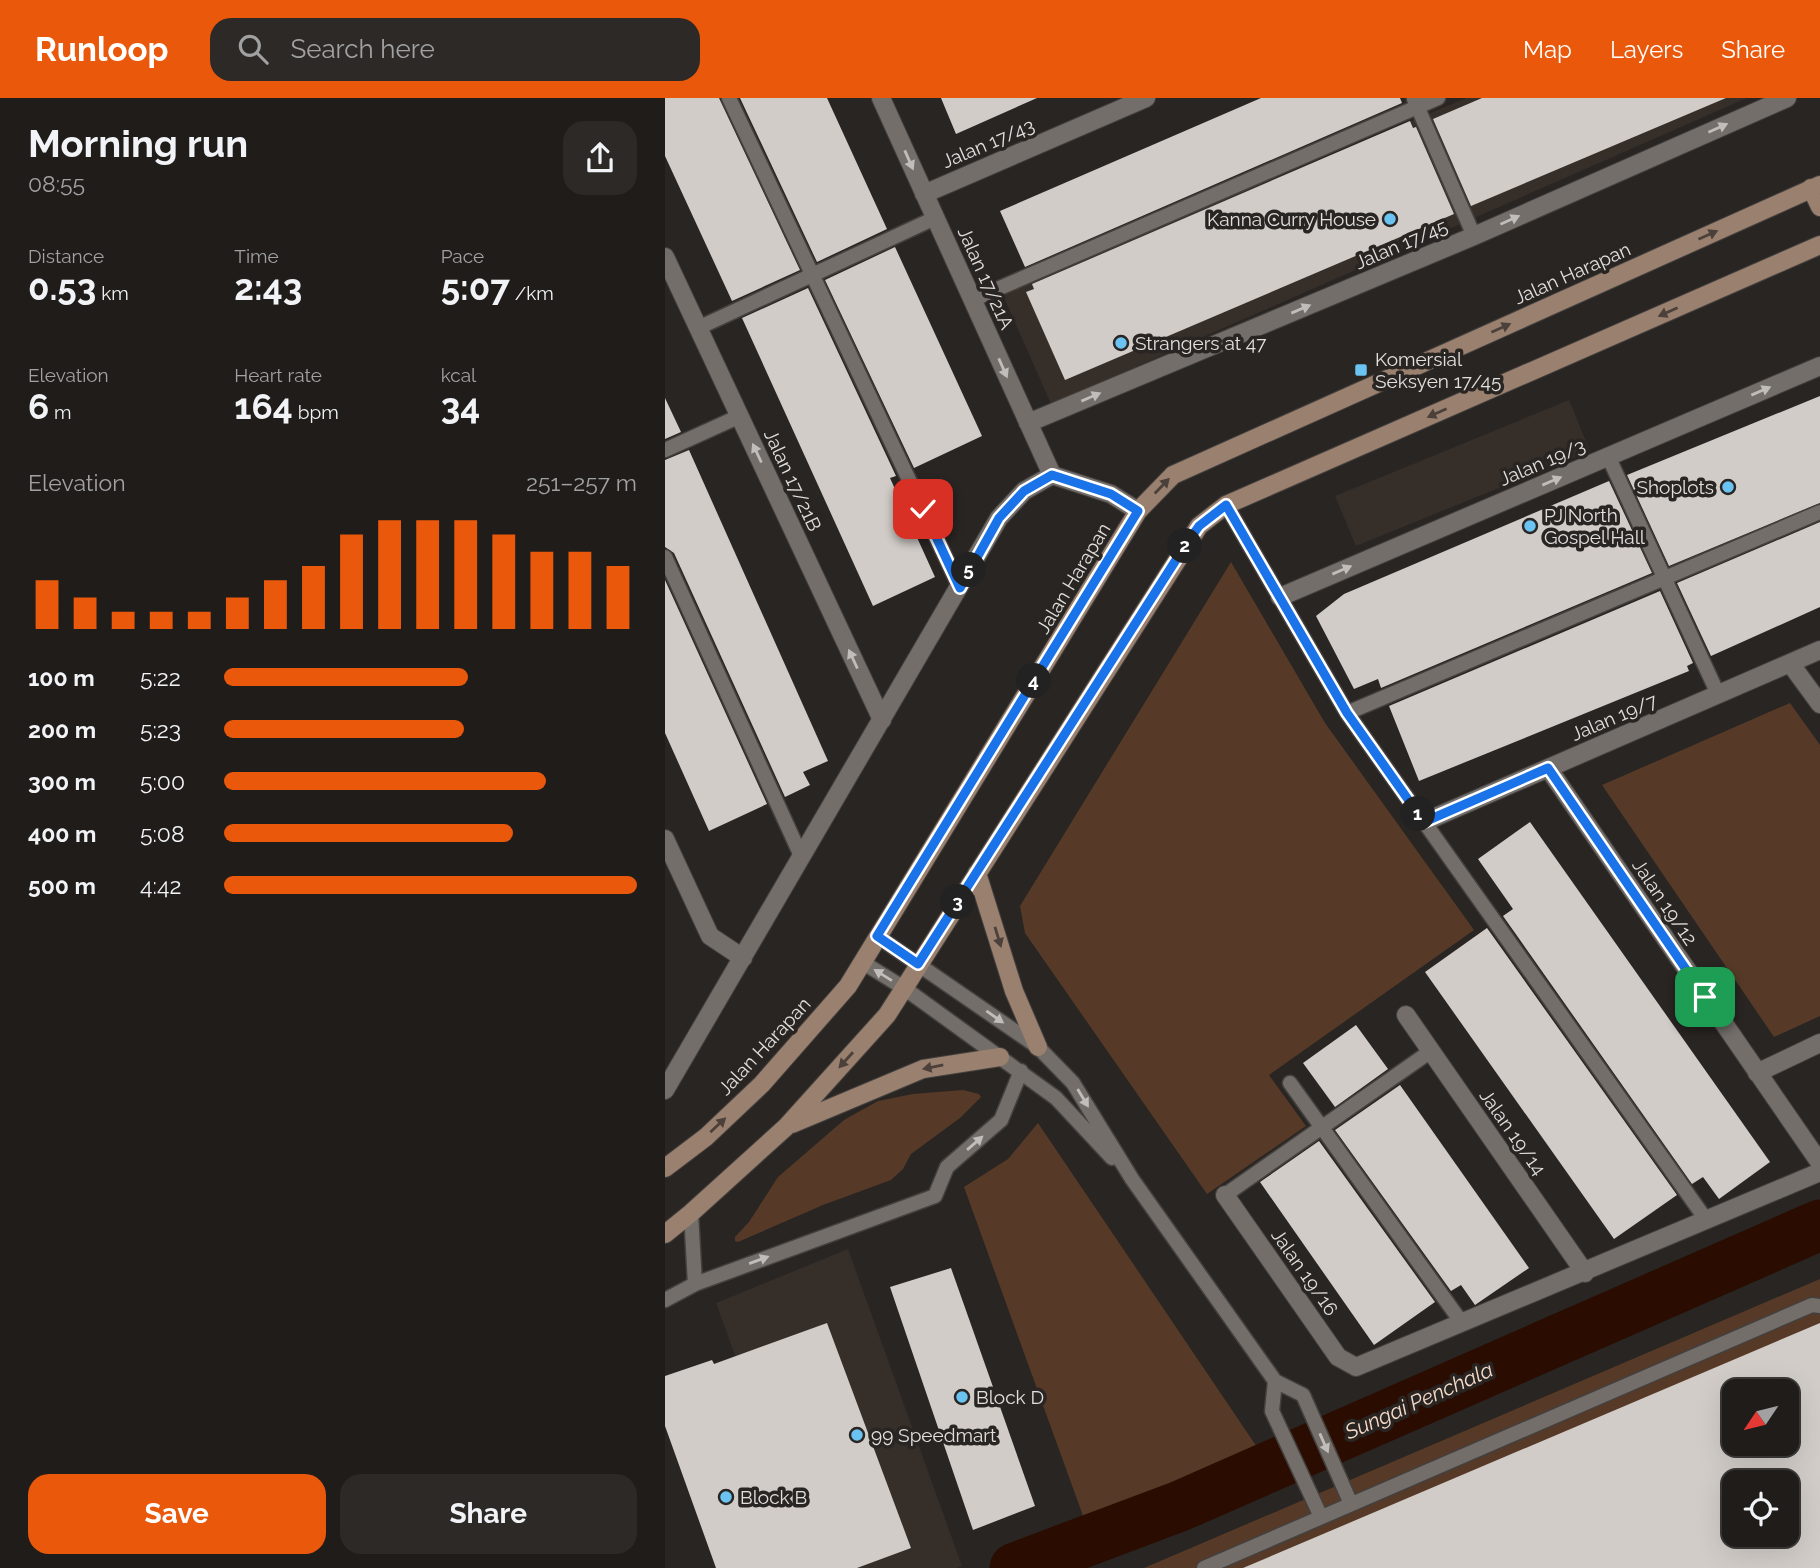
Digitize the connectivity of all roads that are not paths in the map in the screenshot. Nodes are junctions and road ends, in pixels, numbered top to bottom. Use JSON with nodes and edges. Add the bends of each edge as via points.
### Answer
{"nodes":[{"id":1,"x":729,"y":98,"type":"edge"},
{"id":2,"x":881,"y":98,"type":"edge"},
{"id":3,"x":1146,"y":98,"type":"edge"},
{"id":4,"x":1438,"y":98,"type":"edge"},
{"id":5,"x":1787,"y":98,"type":"edge"},
{"id":6,"x":1416,"y":102,"type":"edge"},
{"id":7,"x":1816,"y":186,"type":"edge"},
{"id":8,"x":924,"y":194,"type":"junction"},
{"id":9,"x":1820,"y":207,"type":"edge"},
{"id":10,"x":935,"y":218,"type":"junction"},
{"id":11,"x":1474,"y":236,"type":"junction"},
{"id":12,"x":1820,"y":245,"type":"edge"},
{"id":13,"x":665,"y":257,"type":"edge"},
{"id":14,"x":813,"y":275,"type":"junction"},
{"id":15,"x":972,"y":300,"type":"junction"},
{"id":16,"x":698,"y":328,"type":"junction"},
{"id":17,"x":1820,"y":366,"type":"edge"},
{"id":18,"x":740,"y":416,"type":"junction"},
{"id":19,"x":1028,"y":423,"type":"junction"},
{"id":20,"x":665,"y":450,"type":"edge"},
{"id":21,"x":1608,"y":456,"type":"junction"},
{"id":22,"x":1052,"y":475,"type":"junction"},
{"id":23,"x":1226,"y":505,"type":"junction"},
{"id":24,"x":1138,"y":511,"type":"junction"},
{"id":25,"x":1820,"y":512,"type":"edge"},
{"id":26,"x":665,"y":557,"type":"edge"},
{"id":27,"x":1663,"y":579,"type":"junction"},
{"id":28,"x":960,"y":588,"type":"junction"},
{"id":29,"x":1280,"y":597,"type":"junction"},
{"id":30,"x":1820,"y":650,"type":"edge"},
{"id":31,"x":1790,"y":663,"type":"junction"},
{"id":32,"x":1718,"y":694,"type":"junction"},
{"id":33,"x":1820,"y":704,"type":"edge"},
{"id":34,"x":1347,"y":713,"type":"junction"},
{"id":35,"x":882,"y":720,"type":"junction"},
{"id":36,"x":1548,"y":768,"type":"junction"},
{"id":37,"x":1424,"y":822,"type":"junction"},
{"id":38,"x":665,"y":839,"type":"edge"},
{"id":39,"x":802,"y":858,"type":"junction"},
{"id":40,"x":977,"y":873,"type":"junction"},
{"id":41,"x":877,"y":936,"type":"junction"},
{"id":42,"x":743,"y":958,"type":"junction"},
{"id":43,"x":862,"y":962,"type":"junction"},
{"id":44,"x":918,"y":964,"type":"junction"},
{"id":45,"x":904,"y":988,"type":"junction"},
{"id":46,"x":1406,"y":1015,"type":"dead end"},
{"id":47,"x":1820,"y":1043,"type":"edge"},
{"id":48,"x":1038,"y":1047,"type":"junction"},
{"id":49,"x":1431,"y":1051,"type":"junction"},
{"id":50,"x":1000,"y":1057,"type":"junction"},
{"id":51,"x":1021,"y":1071,"type":"junction"},
{"id":52,"x":1757,"y":1073,"type":"junction"},
{"id":53,"x":1290,"y":1083,"type":"dead end"},
{"id":54,"x":665,"y":1090,"type":"edge"},
{"id":55,"x":786,"y":1127,"type":"junction"},
{"id":56,"x":1322,"y":1127,"type":"junction"},
{"id":57,"x":1820,"y":1163,"type":"edge"},
{"id":58,"x":665,"y":1168,"type":"edge"},
{"id":59,"x":1820,"y":1172,"type":"edge"},
{"id":60,"x":1132,"y":1180,"type":"junction"},
{"id":61,"x":1225,"y":1195,"type":"joint"},
{"id":62,"x":691,"y":1213,"type":"junction"},
{"id":63,"x":1707,"y":1221,"type":"junction"},
{"id":64,"x":665,"y":1234,"type":"edge"},
{"id":65,"x":1584,"y":1273,"type":"junction"},
{"id":66,"x":695,"y":1284,"type":"junction"},
{"id":67,"x":665,"y":1300,"type":"edge"},
{"id":68,"x":1820,"y":1306,"type":"edge"},
{"id":69,"x":1462,"y":1323,"type":"junction"},
{"id":70,"x":1275,"y":1381,"type":"junction"},
{"id":71,"x":1349,"y":1497,"type":"junction"},
{"id":72,"x":1321,"y":1517,"type":"junction"},
{"id":73,"x":1204,"y":1568,"type":"edge"}],
"edges":[{"from":1,"to":14,"type":"lane"},
{"from":2,"to":8,"type":"street","name":"Jalan 17/21A","one_way":true},
{"from":3,"to":8,"type":"street","name":"Jalan 17/43"},
{"from":4,"to":6,"type":"lane"},
{"from":11,"to":5,"type":"street","name":"Jalan 17/45","one_way":true},
{"from":6,"to":11,"type":"lane"},
{"from":6,"to":15,"type":"lane"},
{"from":7,"to":9,"type":"main road"},
{"from":24,"to":7,"type":"main road","name":"Jalan Harapan","one_way":true,"via":[[1173,475]]},
{"from":8,"to":10,"type":"street","name":"Jalan 17/21A"},
{"from":10,"to":14,"type":"lane"},
{"from":10,"to":15,"type":"street","name":"Jalan 17/21A"},
{"from":19,"to":11,"type":"street","name":"Jalan 17/45","one_way":true},
{"from":12,"to":23,"type":"main road","one_way":true},
{"from":13,"to":16,"type":"street","name":"Jalan 17/21B"},
{"from":14,"to":16,"type":"lane"},
{"from":14,"to":28,"type":"lane"},
{"from":15,"to":19,"type":"street","name":"Jalan 17/21A","one_way":true},
{"from":16,"to":18,"type":"street","name":"Jalan 17/21B"},
{"from":21,"to":17,"type":"street","name":"Jalan 19/3","one_way":true},
{"from":18,"to":20,"type":"lane"},
{"from":35,"to":18,"type":"street","name":"Jalan 17/21B","one_way":true},
{"from":19,"to":22,"type":"street","name":"Jalan 17/21A"},
{"from":21,"to":27,"type":"lane"},
{"from":29,"to":21,"type":"street","name":"Jalan 19/3","one_way":true},
{"from":22,"to":24,"type":"street","via":[[1111,494]]},
{"from":22,"to":28,"type":"street","via":[[1024,491],[999,518]]},
{"from":23,"to":29,"type":"lane"},
{"from":23,"to":40,"type":"main road","via":[[1199,526],[1181,552]]},
{"from":24,"to":41,"type":"main road","name":"Jalan Harapan"},
{"from":25,"to":27,"type":"lane"},
{"from":26,"to":39,"type":"lane"},
{"from":27,"to":32,"type":"lane"},
{"from":27,"to":34,"type":"lane"},
{"from":28,"to":35,"type":"street"},
{"from":29,"to":34,"type":"lane"},
{"from":30,"to":31,"type":"street","name":"Jalan 19/7"},
{"from":31,"to":32,"type":"street","name":"Jalan 19/7"},
{"from":31,"to":33,"type":"street"},
{"from":32,"to":36,"type":"street","name":"Jalan 19/7"},
{"from":34,"to":37,"type":"lane"},
{"from":35,"to":39,"type":"street"},
{"from":36,"to":37,"type":"street","name":"Jalan 19/7"},
{"from":36,"to":52,"type":"street","name":"Jalan 19/12"},
{"from":37,"to":63,"type":"lane"},
{"from":38,"to":42,"type":"street","via":[[710,936]]},
{"from":39,"to":42,"type":"street"},
{"from":40,"to":44,"type":"main road"},
{"from":40,"to":48,"type":"main road","one_way":true,"via":[[1014,991]]},
{"from":41,"to":43,"type":"main road","name":"Jalan Harapan"},
{"from":41,"to":44,"type":"lane"},
{"from":42,"to":54,"type":"street"},
{"from":45,"to":43,"type":"lane","one_way":true},
{"from":58,"to":43,"type":"main road","name":"Jalan Harapan","one_way":true,"via":[[762,1084],[848,986]]},
{"from":44,"to":45,"type":"main road"},
{"from":44,"to":48,"type":"lane","one_way":true},
{"from":45,"to":50,"type":"lane"},
{"from":45,"to":55,"type":"main road","one_way":true,"via":[[887,1014]]},
{"from":46,"to":49,"type":"street","name":"Jalan 19/14"},
{"from":47,"to":52,"type":"street"},
{"from":48,"to":60,"type":"lane","one_way":true,"via":[[1073,1083]]},
{"from":49,"to":56,"type":"lane"},
{"from":49,"to":65,"type":"street","name":"Jalan 19/14"},
{"from":50,"to":51,"type":"lane"},
{"from":50,"to":55,"type":"main road","one_way":true,"via":[[923,1069]]},
{"from":51,"to":60,"type":"lane","via":[[1056,1098]]},
{"from":66,"to":51,"type":"lane","one_way":true,"via":[[935,1196],[947,1167],[1001,1120]]},
{"from":52,"to":57,"type":"street","name":"Jalan 19/12"},
{"from":53,"to":56,"type":"lane"},
{"from":55,"to":62,"type":"main road"},
{"from":56,"to":61,"type":"lane"},
{"from":56,"to":69,"type":"lane"},
{"from":59,"to":63,"type":"street"},
{"from":60,"to":70,"type":"lane"},
{"from":61,"to":69,"type":"street","name":"Jalan 19/16","via":[[1338,1357],[1356,1367]]},
{"from":62,"to":64,"type":"main road"},
{"from":62,"to":66,"type":"lane"},
{"from":63,"to":65,"type":"street"},
{"from":65,"to":69,"type":"street"},
{"from":66,"to":67,"type":"lane"},
{"from":68,"to":71,"type":"lane","via":[[1812,1305]]},
{"from":70,"to":71,"type":"lane","one_way":true,"via":[[1303,1395]]},
{"from":70,"to":72,"type":"lane","via":[[1272,1411]]},
{"from":71,"to":72,"type":"lane"},
{"from":72,"to":73,"type":"lane"}]}
